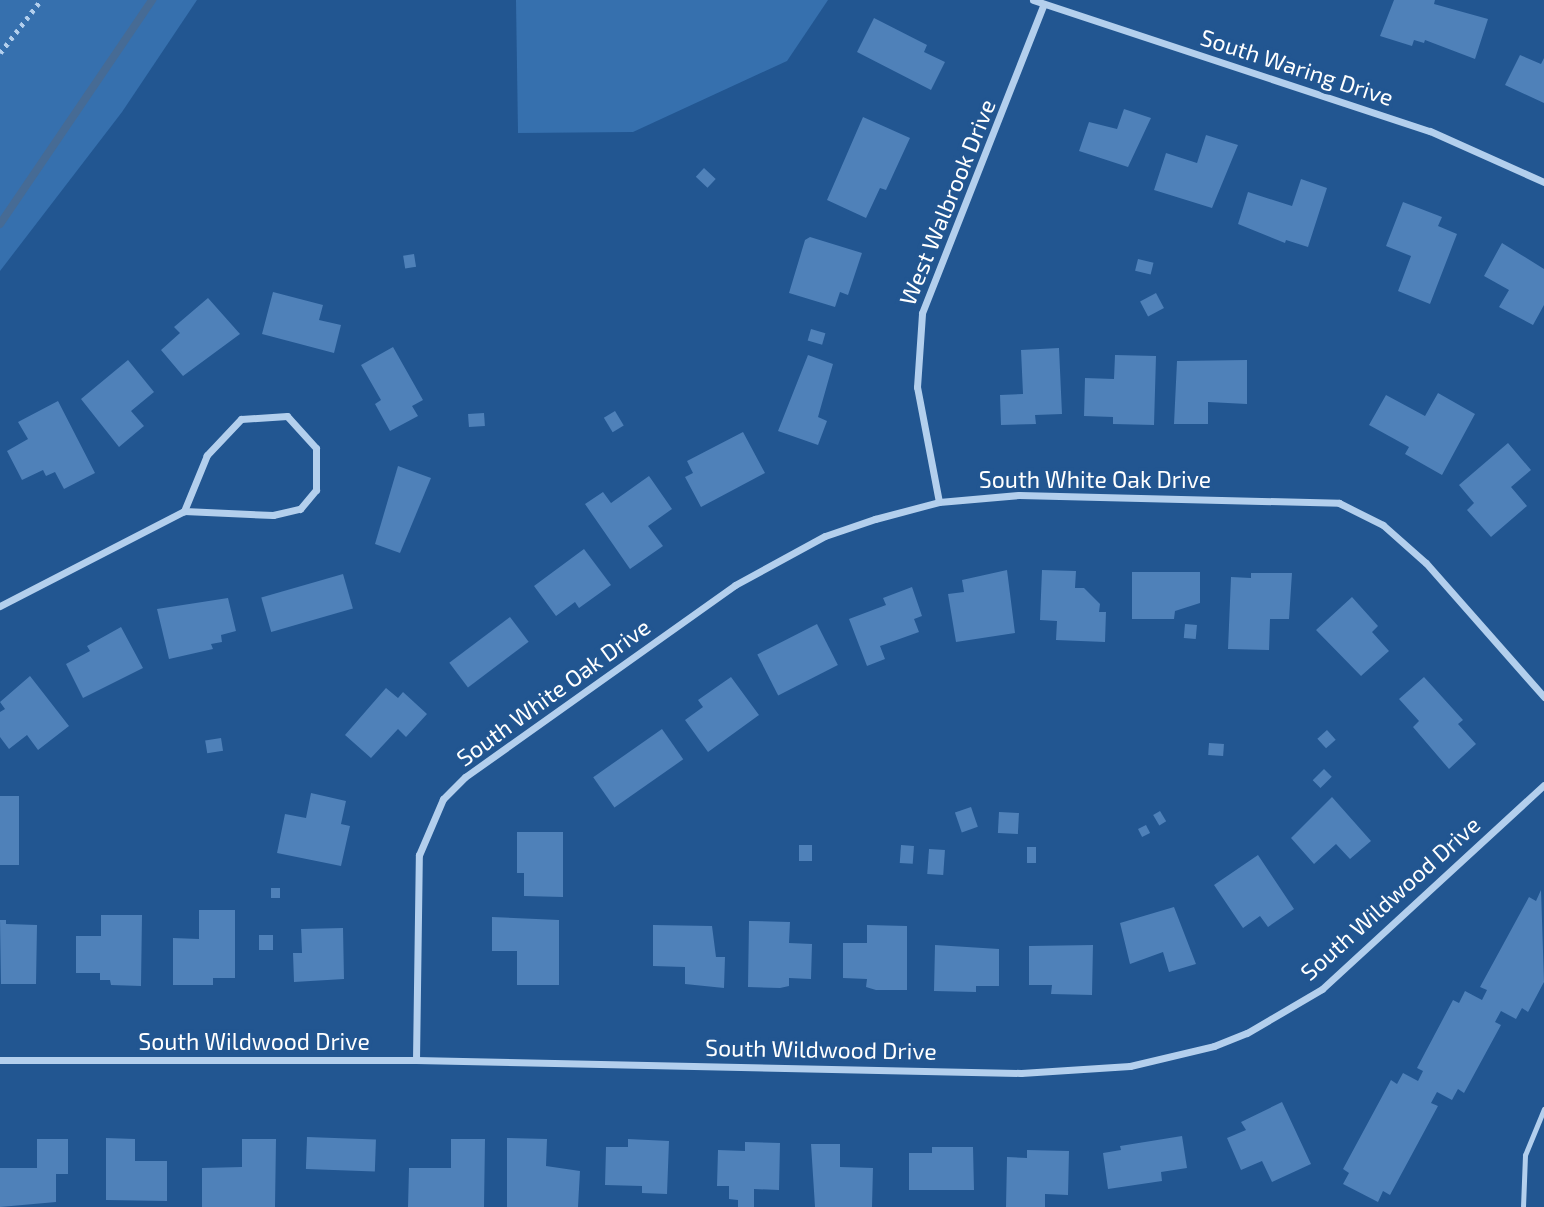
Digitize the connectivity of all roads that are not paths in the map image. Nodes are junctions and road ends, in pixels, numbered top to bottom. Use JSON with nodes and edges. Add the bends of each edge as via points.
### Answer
{"nodes":[{"id":1,"x":1033,"y":0,"type":"edge"},
{"id":2,"x":1044,"y":4,"type":"junction"},
{"id":3,"x":1544,"y":181,"type":"edge"},
{"id":4,"x":939,"y":502,"type":"junction"},
{"id":5,"x":184,"y":511,"type":"junction"},
{"id":6,"x":0,"y":606,"type":"edge"},
{"id":7,"x":1544,"y":697,"type":"edge"},
{"id":8,"x":1544,"y":785,"type":"edge"},
{"id":9,"x":0,"y":1060,"type":"edge"},
{"id":10,"x":416,"y":1060,"type":"junction"},
{"id":11,"x":1544,"y":1109,"type":"edge"},
{"id":12,"x":1523,"y":1207,"type":"edge"}],
"edges":[{"from":1,"to":2,"type":"street","name":"South Waring Drive"},
{"from":2,"to":3,"type":"street","name":"South Waring Drive","via":[[1430,131]]},
{"from":2,"to":4,"type":"street","name":"West Walbrook Drive","via":[[922,313],[917,387]]},
{"from":4,"to":7,"type":"street","name":"South White Oak Drive","via":[[1019,495],[1339,503],[1383,525],[1426,563]]},
{"from":4,"to":10,"type":"street","name":"South White Oak Drive","via":[[825,536],[773,562],[465,777],[443,799],[428,827],[418,878]]},
{"from":5,"to":5,"type":"street","via":[[273,515],[300,509],[316,490],[316,448],[287,416],[241,419],[207,455]]},
{"from":5,"to":6,"type":"street"},
{"from":8,"to":10,"type":"street","name":"South Wildwood Drive","via":[[1322,989],[1247,1033],[1169,1058],[1083,1072],[1021,1073]]},
{"from":9,"to":10,"type":"street","name":"South Wildwood Drive"},
{"from":11,"to":12,"type":"lane","via":[[1525,1155]]}]}
